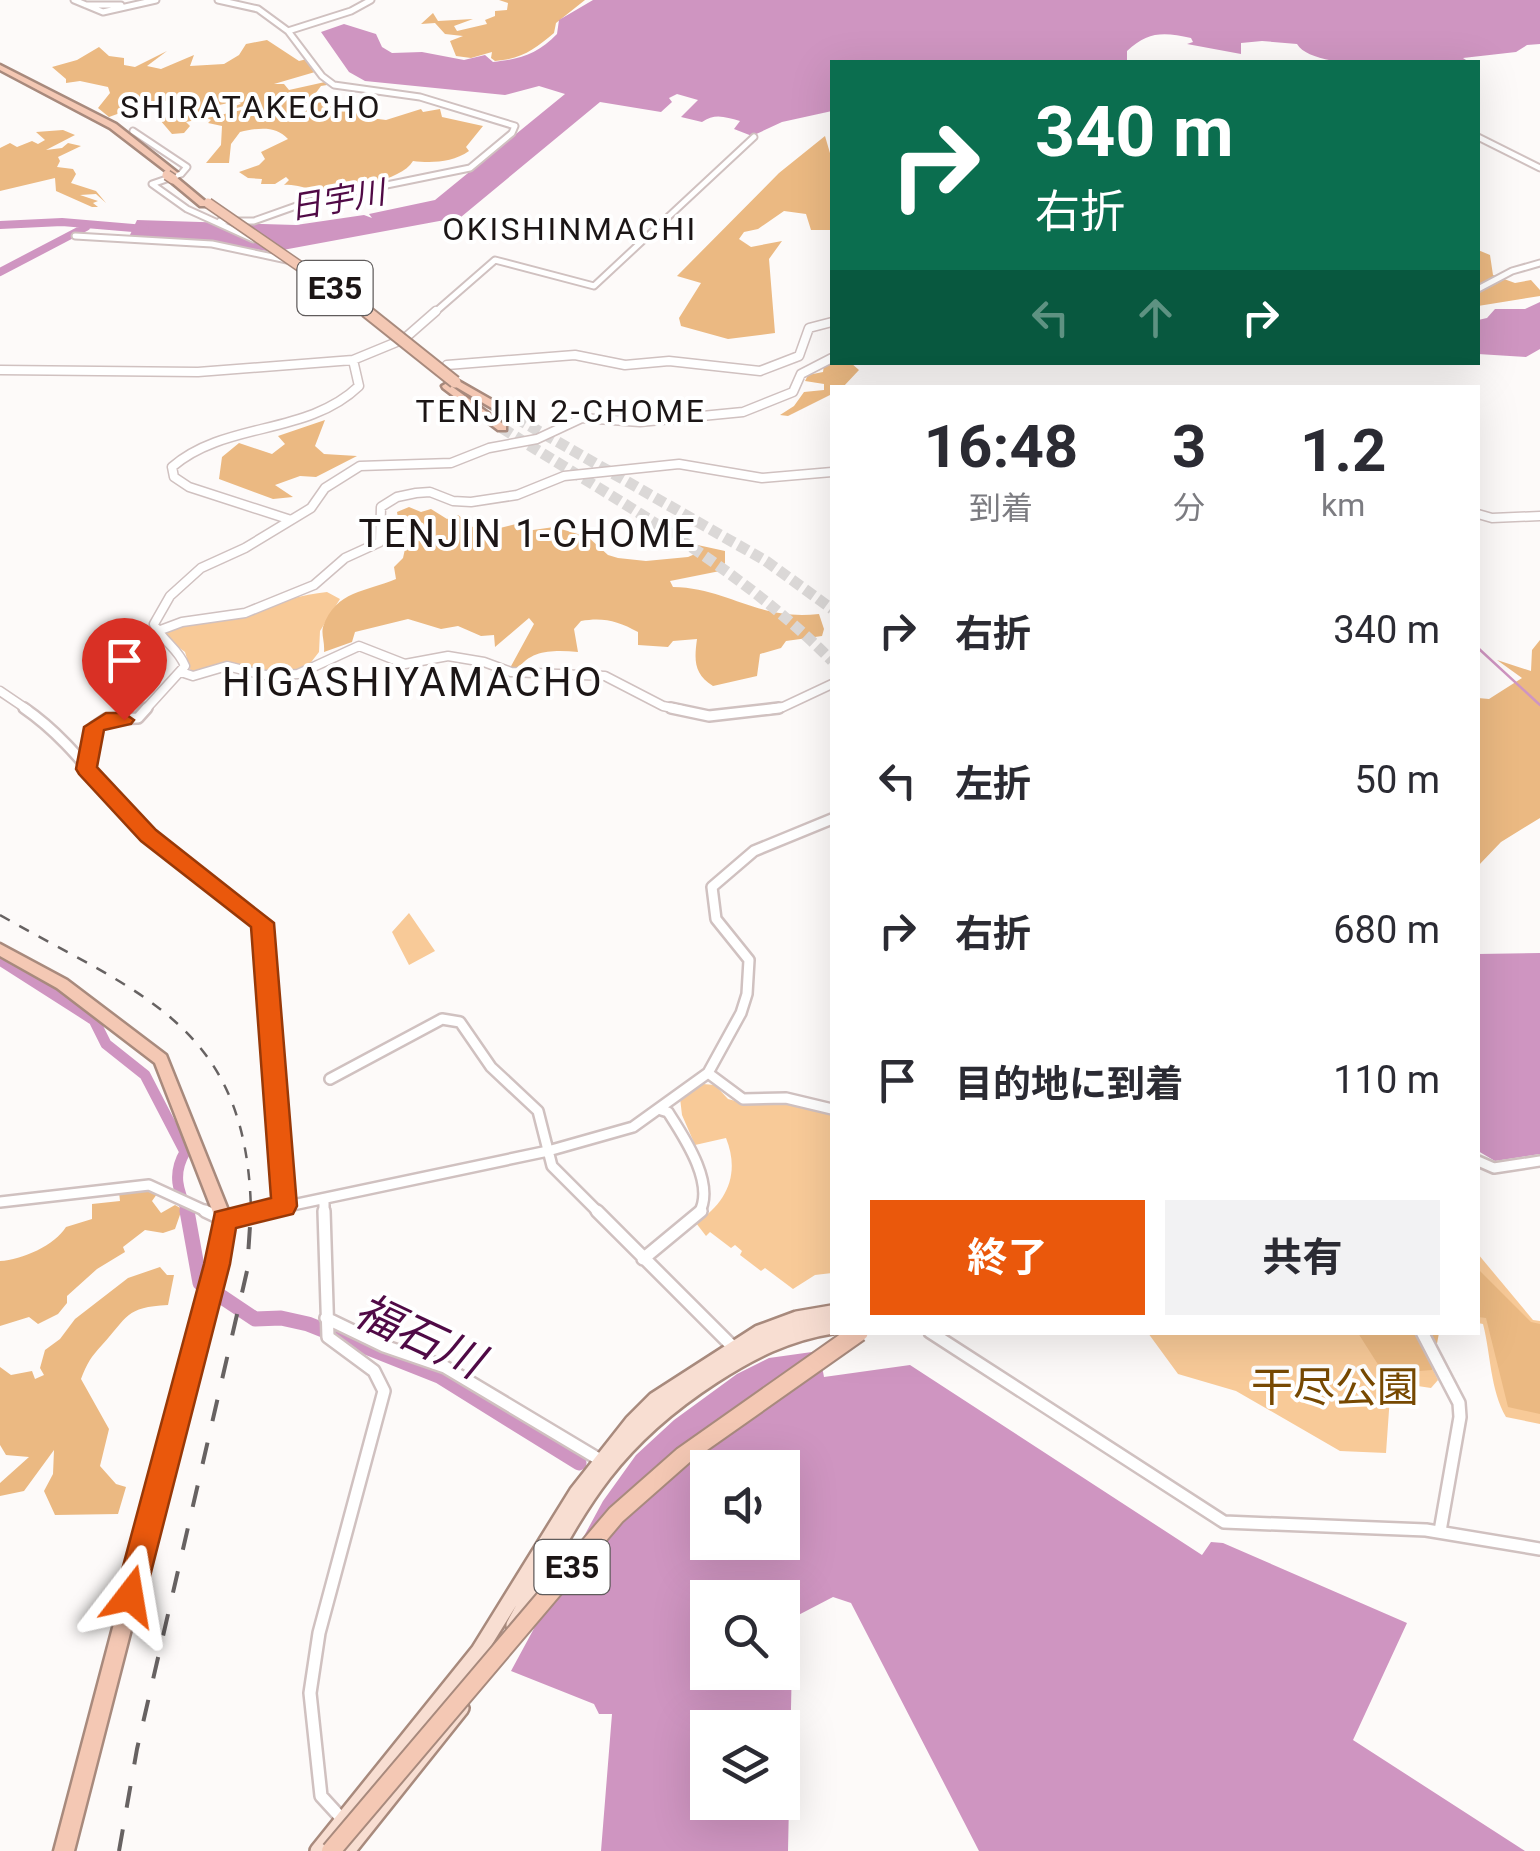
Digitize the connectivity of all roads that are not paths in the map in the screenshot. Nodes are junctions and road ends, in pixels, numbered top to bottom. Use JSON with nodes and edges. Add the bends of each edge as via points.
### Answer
{"nodes":[{"id":1,"x":142,"y":0,"type":"edge"},
{"id":2,"x":156,"y":0,"type":"edge"},
{"id":3,"x":218,"y":0,"type":"edge"},
{"id":4,"x":370,"y":0,"type":"edge"},
{"id":5,"x":76,"y":2,"type":"edge"},
{"id":6,"x":288,"y":32,"type":"junction"},
{"id":7,"x":0,"y":69,"type":"edge"},
{"id":8,"x":133,"y":131,"type":"dead end"},
{"id":9,"x":754,"y":137,"type":"dead end"},
{"id":10,"x":1480,"y":138,"type":"edge"},
{"id":11,"x":1540,"y":168,"type":"edge"},
{"id":12,"x":222,"y":222,"type":"junction"},
{"id":13,"x":76,"y":236,"type":"dead end"},
{"id":14,"x":287,"y":260,"type":"junction"},
{"id":15,"x":1540,"y":264,"type":"edge"},
{"id":16,"x":1480,"y":289,"type":"edge"},
{"id":17,"x":830,"y":323,"type":"edge"},
{"id":18,"x":404,"y":340,"type":"junction"},
{"id":19,"x":830,"y":359,"type":"edge"},
{"id":20,"x":353,"y":360,"type":"junction"},
{"id":21,"x":447,"y":365,"type":"dead end"},
{"id":22,"x":0,"y":370,"type":"edge"},
{"id":23,"x":451,"y":384,"type":"junction"},
{"id":24,"x":516,"y":418,"type":"tunnel mouth"},
{"id":25,"x":502,"y":428,"type":"tunnel mouth"},
{"id":26,"x":830,"y":472,"type":"edge"},
{"id":27,"x":1480,"y":515,"type":"edge"},
{"id":28,"x":1540,"y":516,"type":"edge"},
{"id":29,"x":291,"y":520,"type":"junction"},
{"id":30,"x":158,"y":631,"type":"junction"},
{"id":31,"x":181,"y":672,"type":"junction"},
{"id":32,"x":830,"y":685,"type":"edge"},
{"id":33,"x":0,"y":692,"type":"edge"},
{"id":34,"x":86,"y":769,"type":"junction"},
{"id":35,"x":830,"y":820,"type":"edge"},
{"id":36,"x":0,"y":948,"type":"edge"},
{"id":37,"x":708,"y":1073,"type":"junction"},
{"id":38,"x":330,"y":1079,"type":"dead end"},
{"id":39,"x":658,"y":1109,"type":"junction"},
{"id":40,"x":830,"y":1109,"type":"edge"},
{"id":41,"x":548,"y":1151,"type":"junction"},
{"id":42,"x":1540,"y":1160,"type":"edge"},
{"id":43,"x":1480,"y":1161,"type":"edge"},
{"id":44,"x":324,"y":1198,"type":"junction"},
{"id":45,"x":0,"y":1202,"type":"edge"},
{"id":46,"x":284,"y":1206,"type":"junction"},
{"id":47,"x":224,"y":1220,"type":"junction"},
{"id":48,"x":644,"y":1259,"type":"junction"},
{"id":49,"x":830,"y":1313,"type":"edge"},
{"id":50,"x":326,"y":1318,"type":"junction"},
{"id":51,"x":830,"y":1326,"type":"edge"},
{"id":52,"x":855,"y":1335,"type":"edge"},
{"id":53,"x":935,"y":1335,"type":"edge"},
{"id":54,"x":1424,"y":1335,"type":"edge"},
{"id":55,"x":739,"y":1352,"type":"junction"},
{"id":56,"x":605,"y":1462,"type":"junction"},
{"id":57,"x":1440,"y":1532,"type":"junction"},
{"id":58,"x":1540,"y":1549,"type":"edge"},
{"id":59,"x":344,"y":1820,"type":"junction"},
{"id":60,"x":360,"y":1834,"type":"junction"},
{"id":61,"x":64,"y":1851,"type":"edge"},
{"id":62,"x":318,"y":1851,"type":"edge"},
{"id":63,"x":331,"y":1851,"type":"edge"},
{"id":64,"x":348,"y":1851,"type":"edge"}],
"edges":[{"from":1,"to":5,"type":"street"},
{"from":2,"to":5,"type":"street","via":[[109,11]]},
{"from":3,"to":6,"type":"street","via":[[258,9]]},
{"from":4,"to":6,"type":"street"},
{"from":6,"to":12,"type":"street","via":[[334,85],[420,97],[514,130],[470,168],[314,200],[254,221]]},
{"from":7,"to":23,"type":"highway","number":"E35","bridge":true,"via":[[104,126]]},
{"from":8,"to":12,"type":"street","via":[[187,167],[152,184],[173,202]]},
{"from":9,"to":18,"type":"street","via":[[597,285],[495,260]]},
{"from":10,"to":11,"type":"street"},
{"from":12,"to":14,"type":"street","bridge":true},
{"from":13,"to":14,"type":"street","via":[[212,244]]},
{"from":14,"to":18,"type":"street"},
{"from":15,"to":16,"type":"street","via":[[1512,270]]},
{"from":17,"to":21,"type":"street","via":[[809,328],[795,360],[760,372],[669,362],[625,365],[574,355]]},
{"from":18,"to":20,"type":"street"},
{"from":19,"to":29,"type":"street","via":[[801,374],[793,392],[743,412],[640,422],[582,418],[460,462],[370,464],[332,482],[318,502]]},
{"from":20,"to":22,"type":"street","via":[[198,372]]},
{"from":20,"to":29,"type":"street","via":[[360,386],[351,396],[194,451],[172,467],[189,487]]},
{"from":23,"to":24,"type":"highway","number":"E35"},
{"from":23,"to":25,"type":"highway","number":"E35"},
{"from":26,"to":30,"type":"street","via":[[762,478],[679,464],[564,476],[517,495],[472,502],[430,492],[403,495],[380,508],[380,542],[345,558],[314,585],[245,613]]},
{"from":27,"to":28,"type":"street"},
{"from":29,"to":30,"type":"street","via":[[196,572],[170,596],[154,624]]},
{"from":30,"to":31,"type":"street","via":[[186,661]]},
{"from":31,"to":32,"type":"street","via":[[194,676],[227,666],[298,674],[359,646],[405,664],[448,656],[511,672],[606,676],[662,706],[709,716],[784,707]]},
{"from":31,"to":34,"type":"street","via":[[138,718],[94,727]]},
{"from":33,"to":34,"type":"street","via":[[58,731]]},
{"from":34,"to":46,"type":"street","via":[[149,836],[262,923]]},
{"from":35,"to":37,"type":"street","via":[[754,851],[712,887],[716,918],[745,952],[750,974],[741,1013]]},
{"from":36,"to":47,"type":"highway","via":[[62,984],[161,1059]]},
{"from":37,"to":39,"type":"street"},
{"from":37,"to":40,"type":"street","via":[[743,1099],[786,1098]]},
{"from":38,"to":41,"type":"street","via":[[452,1019],[505,1083],[538,1110]]},
{"from":39,"to":41,"type":"street","via":[[634,1127]]},
{"from":39,"to":48,"type":"street","via":[[681,1130],[704,1206]]},
{"from":41,"to":44,"type":"street"},
{"from":41,"to":48,"type":"street","via":[[552,1166]]},
{"from":42,"to":43,"type":"street","via":[[1494,1168]]},
{"from":44,"to":46,"type":"street"},
{"from":44,"to":50,"type":"street"},
{"from":45,"to":47,"type":"street","via":[[148,1185]]},
{"from":46,"to":47,"type":"street"},
{"from":47,"to":61,"type":"highway"},
{"from":48,"to":55,"type":"street"},
{"from":49,"to":55,"type":"main road","via":[[778,1326]]},
{"from":50,"to":56,"type":"street","via":[[446,1367]]},
{"from":50,"to":59,"type":"street","via":[[333,1346],[374,1369],[384,1392],[310,1693],[321,1796]]},
{"from":51,"to":55,"type":"main road"},
{"from":52,"to":63,"type":"highway","number":"E35","bridge":true,"via":[[683,1456],[616,1515]]},
{"from":53,"to":57,"type":"street","via":[[1224,1522]]},
{"from":54,"to":57,"type":"street","via":[[1459,1403]]},
{"from":55,"to":56,"type":"main road"},
{"from":56,"to":59,"type":"main road","via":[[479,1651]]},
{"from":56,"to":60,"type":"main road","via":[[496,1658],[443,1735]]},
{"from":57,"to":58,"type":"street"},
{"from":59,"to":60,"type":"street"},
{"from":59,"to":62,"type":"main road"},
{"from":60,"to":64,"type":"main road"}]}
